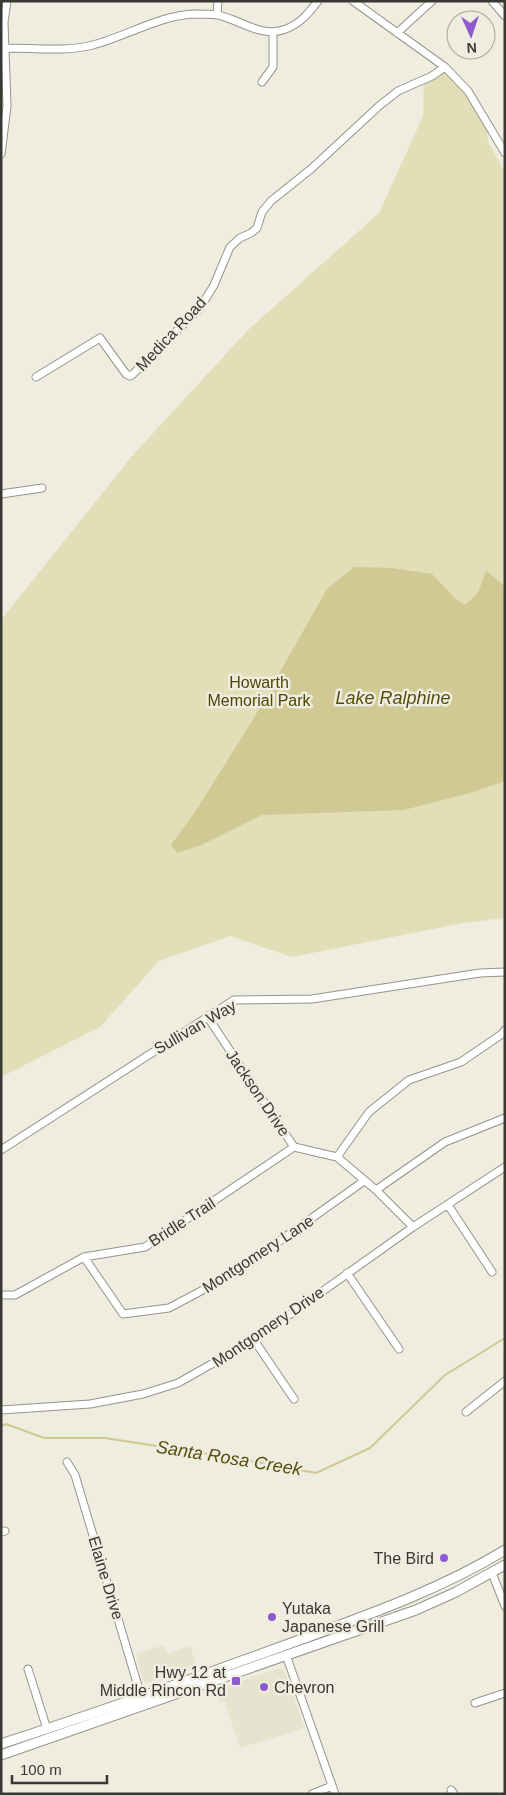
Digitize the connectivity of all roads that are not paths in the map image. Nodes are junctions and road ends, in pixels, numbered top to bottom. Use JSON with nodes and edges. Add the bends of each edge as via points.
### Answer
{"nodes":[{"id":1,"x":7,"y":1,"type":"edge"},
{"id":2,"x":218,"y":1,"type":"edge"},
{"id":3,"x":318,"y":1,"type":"edge"},
{"id":4,"x":352,"y":1,"type":"edge"},
{"id":5,"x":432,"y":1,"type":"edge"},
{"id":6,"x":492,"y":1,"type":"edge"},
{"id":7,"x":217,"y":15,"type":"junction"},
{"id":8,"x":505,"y":16,"type":"edge"},
{"id":9,"x":273,"y":32,"type":"junction"},
{"id":10,"x":398,"y":32,"type":"junction"},
{"id":11,"x":6,"y":48,"type":"junction"},
{"id":12,"x":445,"y":68,"type":"junction"},
{"id":13,"x":262,"y":82,"type":"dead end"},
{"id":14,"x":505,"y":153,"type":"edge"},
{"id":15,"x":1,"y":154,"type":"edge"},
{"id":16,"x":36,"y":377,"type":"dead end"},
{"id":17,"x":42,"y":488,"type":"dead end"},
{"id":18,"x":1,"y":494,"type":"edge"},
{"id":19,"x":505,"y":972,"type":"edge"},
{"id":20,"x":207,"y":1016,"type":"junction"},
{"id":21,"x":505,"y":1030,"type":"edge"},
{"id":22,"x":505,"y":1118,"type":"edge"},
{"id":23,"x":294,"y":1148,"type":"junction"},
{"id":24,"x":1,"y":1150,"type":"edge"},
{"id":25,"x":337,"y":1158,"type":"junction"},
{"id":26,"x":505,"y":1167,"type":"edge"},
{"id":27,"x":364,"y":1181,"type":"junction"},
{"id":28,"x":376,"y":1190,"type":"junction"},
{"id":29,"x":448,"y":1204,"type":"junction"},
{"id":30,"x":413,"y":1227,"type":"junction"},
{"id":31,"x":84,"y":1257,"type":"junction"},
{"id":32,"x":492,"y":1272,"type":"dead end"},
{"id":33,"x":347,"y":1273,"type":"junction"},
{"id":34,"x":5,"y":1295,"type":"dead end"},
{"id":35,"x":254,"y":1340,"type":"junction"},
{"id":36,"x":400,"y":1349,"type":"dead end"},
{"id":37,"x":505,"y":1380,"type":"edge"},
{"id":38,"x":294,"y":1399,"type":"dead end"},
{"id":39,"x":1,"y":1410,"type":"edge"},
{"id":40,"x":466,"y":1412,"type":"dead end"},
{"id":41,"x":67,"y":1462,"type":"dead end"},
{"id":42,"x":505,"y":1550,"type":"edge"},
{"id":43,"x":505,"y":1565,"type":"edge"},
{"id":44,"x":492,"y":1573,"type":"junction"},
{"id":45,"x":505,"y":1606,"type":"edge"},
{"id":46,"x":283,"y":1646,"type":"junction"},
{"id":47,"x":286,"y":1655,"type":"junction"},
{"id":48,"x":28,"y":1669,"type":"dead end"},
{"id":49,"x":505,"y":1692,"type":"edge"},
{"id":50,"x":141,"y":1696,"type":"junction"},
{"id":51,"x":475,"y":1703,"type":"dead end"},
{"id":52,"x":47,"y":1729,"type":"junction"},
{"id":53,"x":1,"y":1744,"type":"edge"},
{"id":54,"x":1,"y":1755,"type":"edge"},
{"id":55,"x":334,"y":1790,"type":"edge"},
{"id":56,"x":312,"y":1794,"type":"edge"}],
"edges":[{"from":1,"to":11,"type":"street","via":[[4,22]]},
{"from":2,"to":7,"type":"street"},
{"from":3,"to":9,"type":"street","via":[[300,22]]},
{"from":4,"to":10,"type":"street"},
{"from":5,"to":10,"type":"street"},
{"from":6,"to":8,"type":"street"},
{"from":7,"to":9,"type":"street"},
{"from":7,"to":11,"type":"street","via":[[170,18],[86,46]]},
{"from":9,"to":13,"type":"street","via":[[273,66]]},
{"from":10,"to":12,"type":"street"},
{"from":11,"to":15,"type":"street","via":[[7,106]]},
{"from":12,"to":14,"type":"street","via":[[468,91]]},
{"from":12,"to":16,"type":"street","name":"Medica Road","via":[[398,91],[271,201],[262,212],[258,228],[230,247],[200,308],[132,375],[126,374],[100,338]]},
{"from":17,"to":18,"type":"street"},
{"from":19,"to":20,"type":"street","name":"Sullivan Way","via":[[312,999],[234,1000]]},
{"from":20,"to":23,"type":"street","name":"Jackson Drive"},
{"from":20,"to":24,"type":"street","name":"Sullivan Way"},
{"from":21,"to":25,"type":"street","via":[[461,1062],[409,1080],[369,1112]]},
{"from":22,"to":28,"type":"street","via":[[445,1142]]},
{"from":23,"to":25,"type":"street","name":"Jackson Drive"},
{"from":23,"to":31,"type":"street","name":"Bridle Trail","via":[[145,1247]]},
{"from":25,"to":27,"type":"street","name":"Jackson Drive"},
{"from":26,"to":29,"type":"street","name":"Montgomery Drive"},
{"from":27,"to":28,"type":"street","name":"Jackson Drive"},
{"from":27,"to":31,"type":"street","name":"Montgomery Lane","via":[[232,1274],[169,1308],[123,1314]]},
{"from":28,"to":30,"type":"street","name":"Jackson Drive"},
{"from":29,"to":30,"type":"street","name":"Montgomery Drive"},
{"from":29,"to":32,"type":"street"},
{"from":30,"to":33,"type":"street","name":"Montgomery Drive"},
{"from":31,"to":34,"type":"street","name":"Bridle Trail","via":[[15,1295]]},
{"from":33,"to":35,"type":"street","name":"Montgomery Drive"},
{"from":33,"to":36,"type":"street"},
{"from":35,"to":38,"type":"street"},
{"from":35,"to":39,"type":"street","name":"Montgomery Drive","via":[[197,1374],[144,1394],[90,1404]]},
{"from":37,"to":40,"type":"street"},
{"from":41,"to":50,"type":"street","name":"Elaine Drive","via":[[75,1475]]},
{"from":42,"to":46,"type":"main road","via":[[437,1586]]},
{"from":43,"to":44,"type":"main road"},
{"from":44,"to":45,"type":"street"},
{"from":44,"to":47,"type":"main road","via":[[416,1610]]},
{"from":46,"to":47,"type":"main road"},
{"from":46,"to":50,"type":"main road"},
{"from":47,"to":54,"type":"main road"},
{"from":47,"to":55,"type":"street"},
{"from":48,"to":52,"type":"street"},
{"from":49,"to":51,"type":"street"},
{"from":50,"to":52,"type":"main road"},
{"from":52,"to":53,"type":"main road"},
{"from":55,"to":56,"type":"street"}]}
